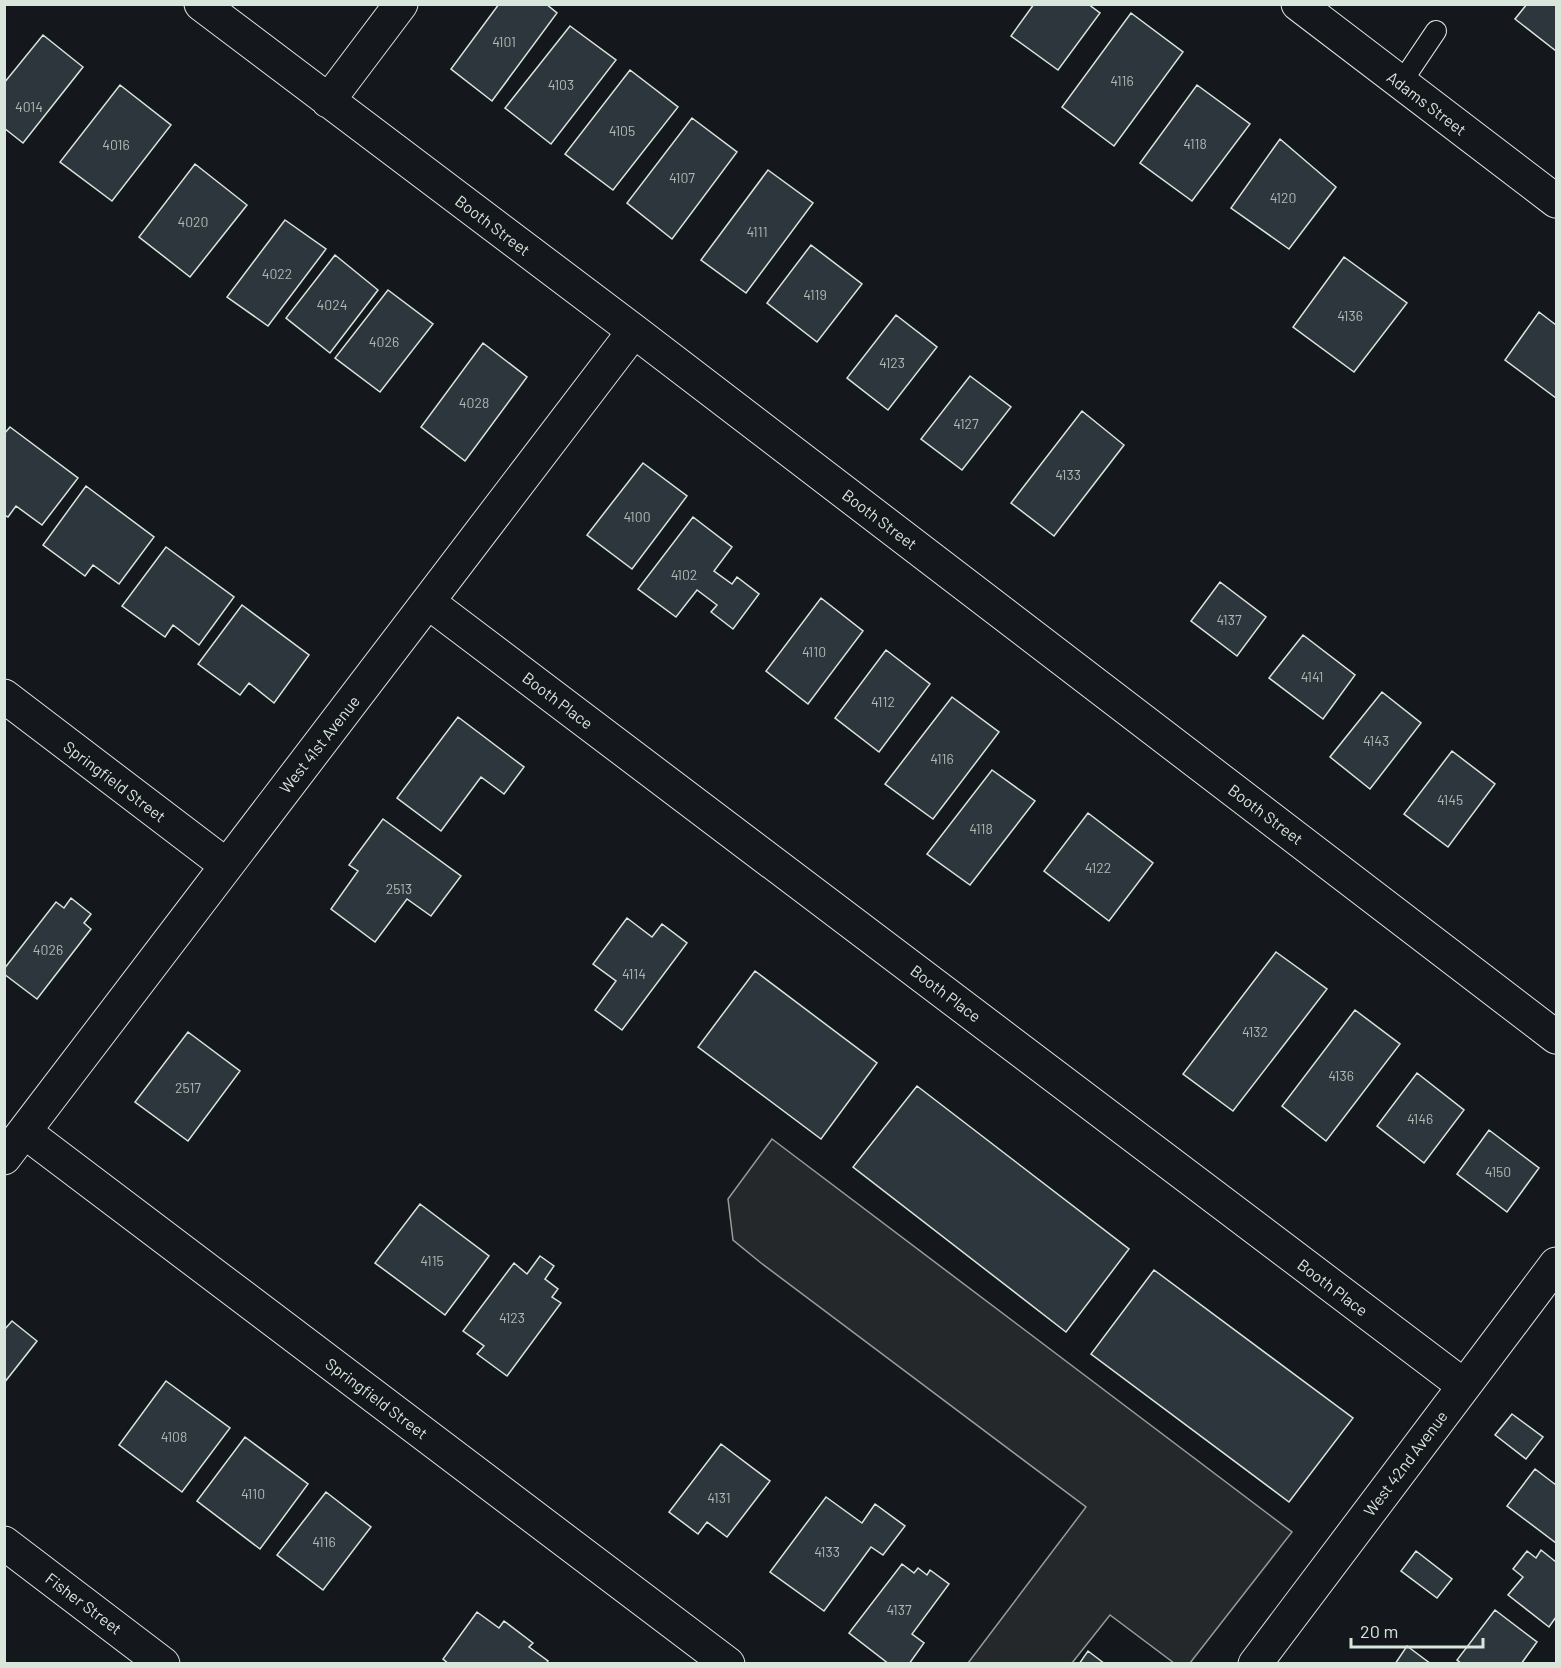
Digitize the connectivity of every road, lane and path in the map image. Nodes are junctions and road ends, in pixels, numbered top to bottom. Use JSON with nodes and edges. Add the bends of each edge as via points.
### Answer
{"nodes":[{"id":1,"x":201,"y":4,"type":"edge"},
{"id":2,"x":401,"y":4,"type":"edge"},
{"id":3,"x":1298,"y":4,"type":"edge"},
{"id":4,"x":1436,"y":31,"type":"dead end"},
{"id":5,"x":1401,"y":83,"type":"junction"},
{"id":6,"x":328,"y":101,"type":"junction"},
{"id":7,"x":1557,"y":201,"type":"edge"},
{"id":8,"x":634,"y":331,"type":"junction"},
{"id":9,"x":428,"y":602,"type":"junction"},
{"id":10,"x":4,"y":696,"type":"edge"},
{"id":11,"x":226,"y":865,"type":"junction"},
{"id":12,"x":1557,"y":1037,"type":"edge"},
{"id":13,"x":25,"y":1132,"type":"junction"},
{"id":14,"x":4,"y":1158,"type":"edge"},
{"id":15,"x":1557,"y":1264,"type":"edge"},
{"id":16,"x":1463,"y":1385,"type":"junction"},
{"id":17,"x":4,"y":1543,"type":"edge"},
{"id":18,"x":163,"y":1664,"type":"edge"},
{"id":19,"x":729,"y":1664,"type":"edge"},
{"id":20,"x":1255,"y":1664,"type":"edge"}],
"edges":[{"from":1,"to":6,"type":"street","name":"Booth Street"},
{"from":2,"to":6,"type":"street"},
{"from":3,"to":5,"type":"street","name":"Adams Street"},
{"from":4,"to":5,"type":"lane"},
{"from":5,"to":7,"type":"street","name":"Adams Street"},
{"from":6,"to":8,"type":"street","name":"Booth Street"},
{"from":8,"to":9,"type":"street","name":"West 41st Avenue"},
{"from":8,"to":12,"type":"street","name":"Booth Street"},
{"from":9,"to":11,"type":"street","name":"West 41st Avenue"},
{"from":9,"to":16,"type":"street","name":"Booth Place"},
{"from":10,"to":11,"type":"street","name":"Springfield Street"},
{"from":11,"to":13,"type":"street","name":"West 41st Avenue"},
{"from":13,"to":14,"type":"street","name":"West 41st Avenue"},
{"from":13,"to":19,"type":"street","name":"Springfield Street"},
{"from":15,"to":16,"type":"street","name":"West 42nd Avenue"},
{"from":16,"to":20,"type":"street","name":"West 42nd Avenue"},
{"from":17,"to":18,"type":"street","name":"Fisher Street"}]}
